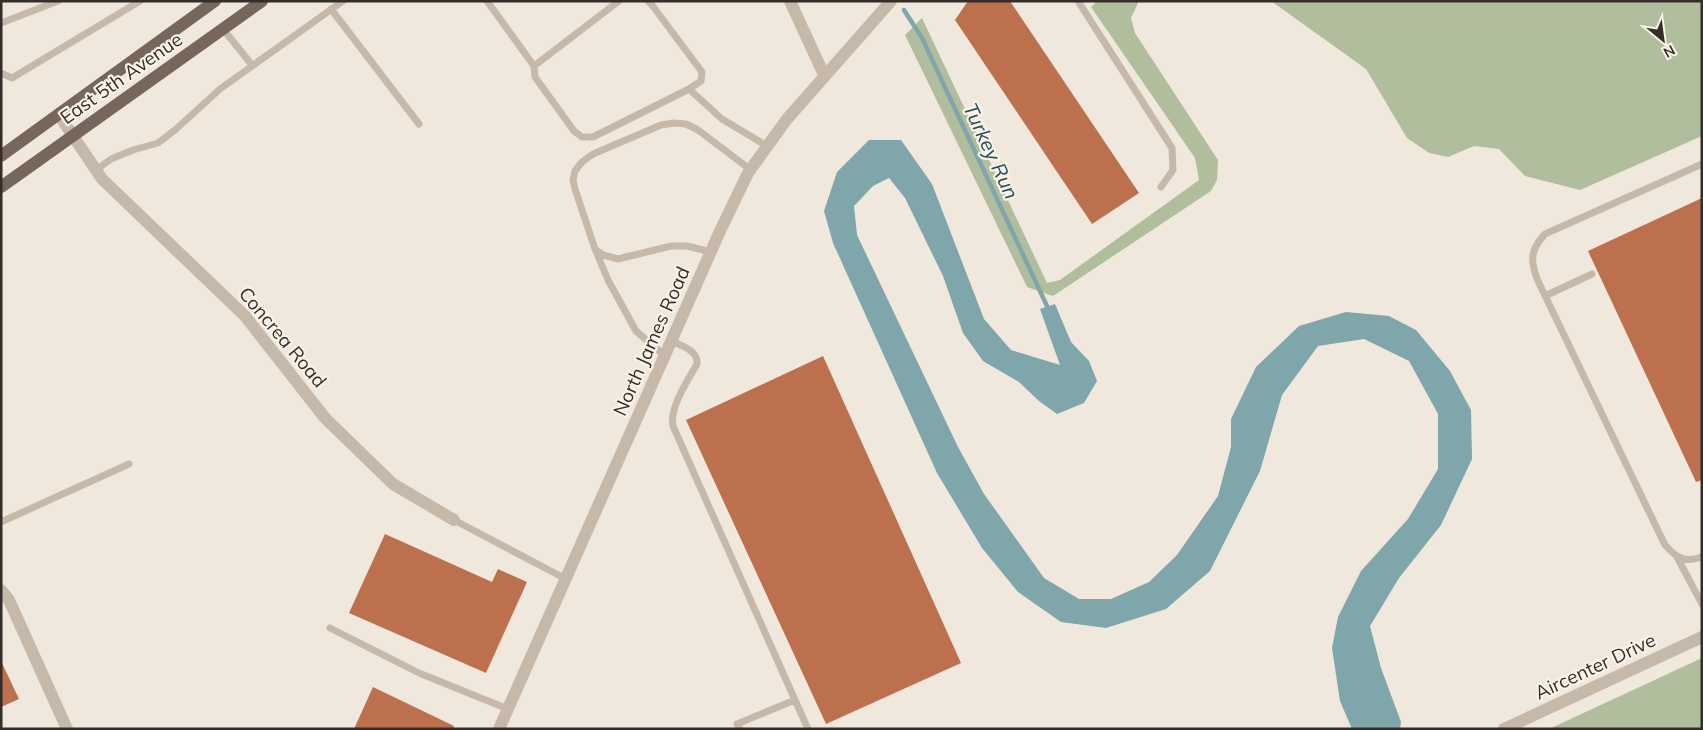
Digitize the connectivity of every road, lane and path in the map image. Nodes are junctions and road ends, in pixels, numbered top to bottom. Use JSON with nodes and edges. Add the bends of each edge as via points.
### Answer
{"nodes":[{"id":1,"x":58,"y":1,"type":"edge"},
{"id":2,"x":140,"y":1,"type":"edge"},
{"id":3,"x":216,"y":1,"type":"edge"},
{"id":4,"x":262,"y":1,"type":"edge"},
{"id":5,"x":487,"y":1,"type":"edge"},
{"id":6,"x":619,"y":1,"type":"edge"},
{"id":7,"x":648,"y":1,"type":"edge"},
{"id":8,"x":790,"y":1,"type":"edge"},
{"id":9,"x":891,"y":1,"type":"edge"},
{"id":10,"x":1078,"y":1,"type":"edge"},
{"id":11,"x":342,"y":2,"type":"edge"},
{"id":12,"x":331,"y":9,"type":"junction"},
{"id":13,"x":1,"y":23,"type":"edge"},
{"id":14,"x":223,"y":29,"type":"junction"},
{"id":15,"x":252,"y":66,"type":"junction"},
{"id":16,"x":534,"y":66,"type":"junction"},
{"id":17,"x":1,"y":73,"type":"edge"},
{"id":18,"x":824,"y":75,"type":"junction"},
{"id":19,"x":688,"y":89,"type":"junction"},
{"id":20,"x":58,"y":115,"type":"junction"},
{"id":21,"x":419,"y":124,"type":"dead end"},
{"id":22,"x":73,"y":136,"type":"junction"},
{"id":23,"x":767,"y":146,"type":"junction"},
{"id":24,"x":1,"y":156,"type":"edge"},
{"id":25,"x":1702,"y":164,"type":"edge"},
{"id":26,"x":96,"y":170,"type":"junction"},
{"id":27,"x":751,"y":170,"type":"junction"},
{"id":28,"x":1,"y":187,"type":"edge"},
{"id":29,"x":1161,"y":187,"type":"dead end"},
{"id":30,"x":595,"y":249,"type":"junction"},
{"id":31,"x":711,"y":252,"type":"junction"},
{"id":32,"x":1592,"y":274,"type":"dead end"},
{"id":33,"x":1545,"y":296,"type":"junction"},
{"id":34,"x":671,"y":341,"type":"junction"},
{"id":35,"x":665,"y":356,"type":"junction"},
{"id":36,"x":129,"y":464,"type":"dead end"},
{"id":37,"x":454,"y":520,"type":"joint"},
{"id":38,"x":1,"y":522,"type":"edge"},
{"id":39,"x":1677,"y":557,"type":"junction"},
{"id":40,"x":1702,"y":558,"type":"edge"},
{"id":41,"x":566,"y":579,"type":"junction"},
{"id":42,"x":1,"y":590,"type":"edge"},
{"id":43,"x":1702,"y":604,"type":"edge"},
{"id":44,"x":330,"y":628,"type":"dead end"},
{"id":45,"x":1702,"y":637,"type":"edge"},
{"id":46,"x":795,"y":700,"type":"junction"},
{"id":47,"x":508,"y":709,"type":"junction"},
{"id":48,"x":67,"y":729,"type":"edge"},
{"id":49,"x":499,"y":729,"type":"edge"},
{"id":50,"x":740,"y":729,"type":"edge"},
{"id":51,"x":808,"y":729,"type":"edge"},
{"id":52,"x":1504,"y":729,"type":"edge"}],
"edges":[{"from":1,"to":13,"type":"lane"},
{"from":2,"to":17,"type":"lane","via":[[12,78]]},
{"from":3,"to":20,"type":"main road","name":"East 5th Avenue"},
{"from":4,"to":14,"type":"main road","name":"East 5th Avenue"},
{"from":5,"to":16,"type":"lane"},
{"from":6,"to":16,"type":"lane"},
{"from":7,"to":19,"type":"lane","via":[[702,72],[701,81]]},
{"from":8,"to":18,"type":"street"},
{"from":9,"to":18,"type":"street","name":"North James Road"},
{"from":10,"to":29,"type":"lane","via":[[1172,148],[1173,170]]},
{"from":11,"to":12,"type":"lane"},
{"from":12,"to":15,"type":"lane"},
{"from":12,"to":21,"type":"lane"},
{"from":14,"to":15,"type":"lane"},
{"from":14,"to":22,"type":"main road","name":"East 5th Avenue"},
{"from":15,"to":26,"type":"lane","via":[[158,143],[112,159]]},
{"from":16,"to":19,"type":"lane","via":[[540,85],[582,137],[593,136]]},
{"from":18,"to":23,"type":"street","name":"North James Road"},
{"from":19,"to":23,"type":"lane","via":[[722,118]]},
{"from":20,"to":22,"type":"street","name":"Concrea Road"},
{"from":20,"to":24,"type":"main road","name":"East 5th Avenue"},
{"from":22,"to":26,"type":"street","name":"Concrea Road"},
{"from":22,"to":28,"type":"main road","name":"East 5th Avenue"},
{"from":23,"to":27,"type":"street","name":"North James Road"},
{"from":25,"to":33,"type":"lane","via":[[1545,234],[1535,245],[1532,265]]},
{"from":26,"to":37,"type":"street","name":"Concrea Road","via":[[245,316],[332,425],[393,484]]},
{"from":27,"to":30,"type":"lane","via":[[686,124],[661,125],[593,154],[575,171],[573,180]]},
{"from":27,"to":31,"type":"street","name":"North James Road"},
{"from":30,"to":31,"type":"lane","via":[[618,259],[671,246]]},
{"from":30,"to":35,"type":"lane","via":[[636,331]]},
{"from":31,"to":34,"type":"street","name":"North James Road"},
{"from":32,"to":33,"type":"lane"},
{"from":33,"to":39,"type":"lane","via":[[1665,545]]},
{"from":34,"to":35,"type":"street","name":"North James Road"},
{"from":34,"to":46,"type":"lane","via":[[691,351],[697,358],[672,421]]},
{"from":35,"to":41,"type":"street","name":"North James Road"},
{"from":36,"to":38,"type":"lane"},
{"from":37,"to":41,"type":"lane"},
{"from":39,"to":40,"type":"lane"},
{"from":39,"to":43,"type":"lane"},
{"from":41,"to":47,"type":"street","name":"North James Road"},
{"from":42,"to":48,"type":"street","via":[[9,600]]},
{"from":44,"to":47,"type":"lane","via":[[419,673]]},
{"from":45,"to":52,"type":"street","name":"Aircenter Drive"},
{"from":46,"to":50,"type":"lane","via":[[738,724]]},
{"from":46,"to":51,"type":"lane"},
{"from":47,"to":49,"type":"street","name":"North James Road"}]}
